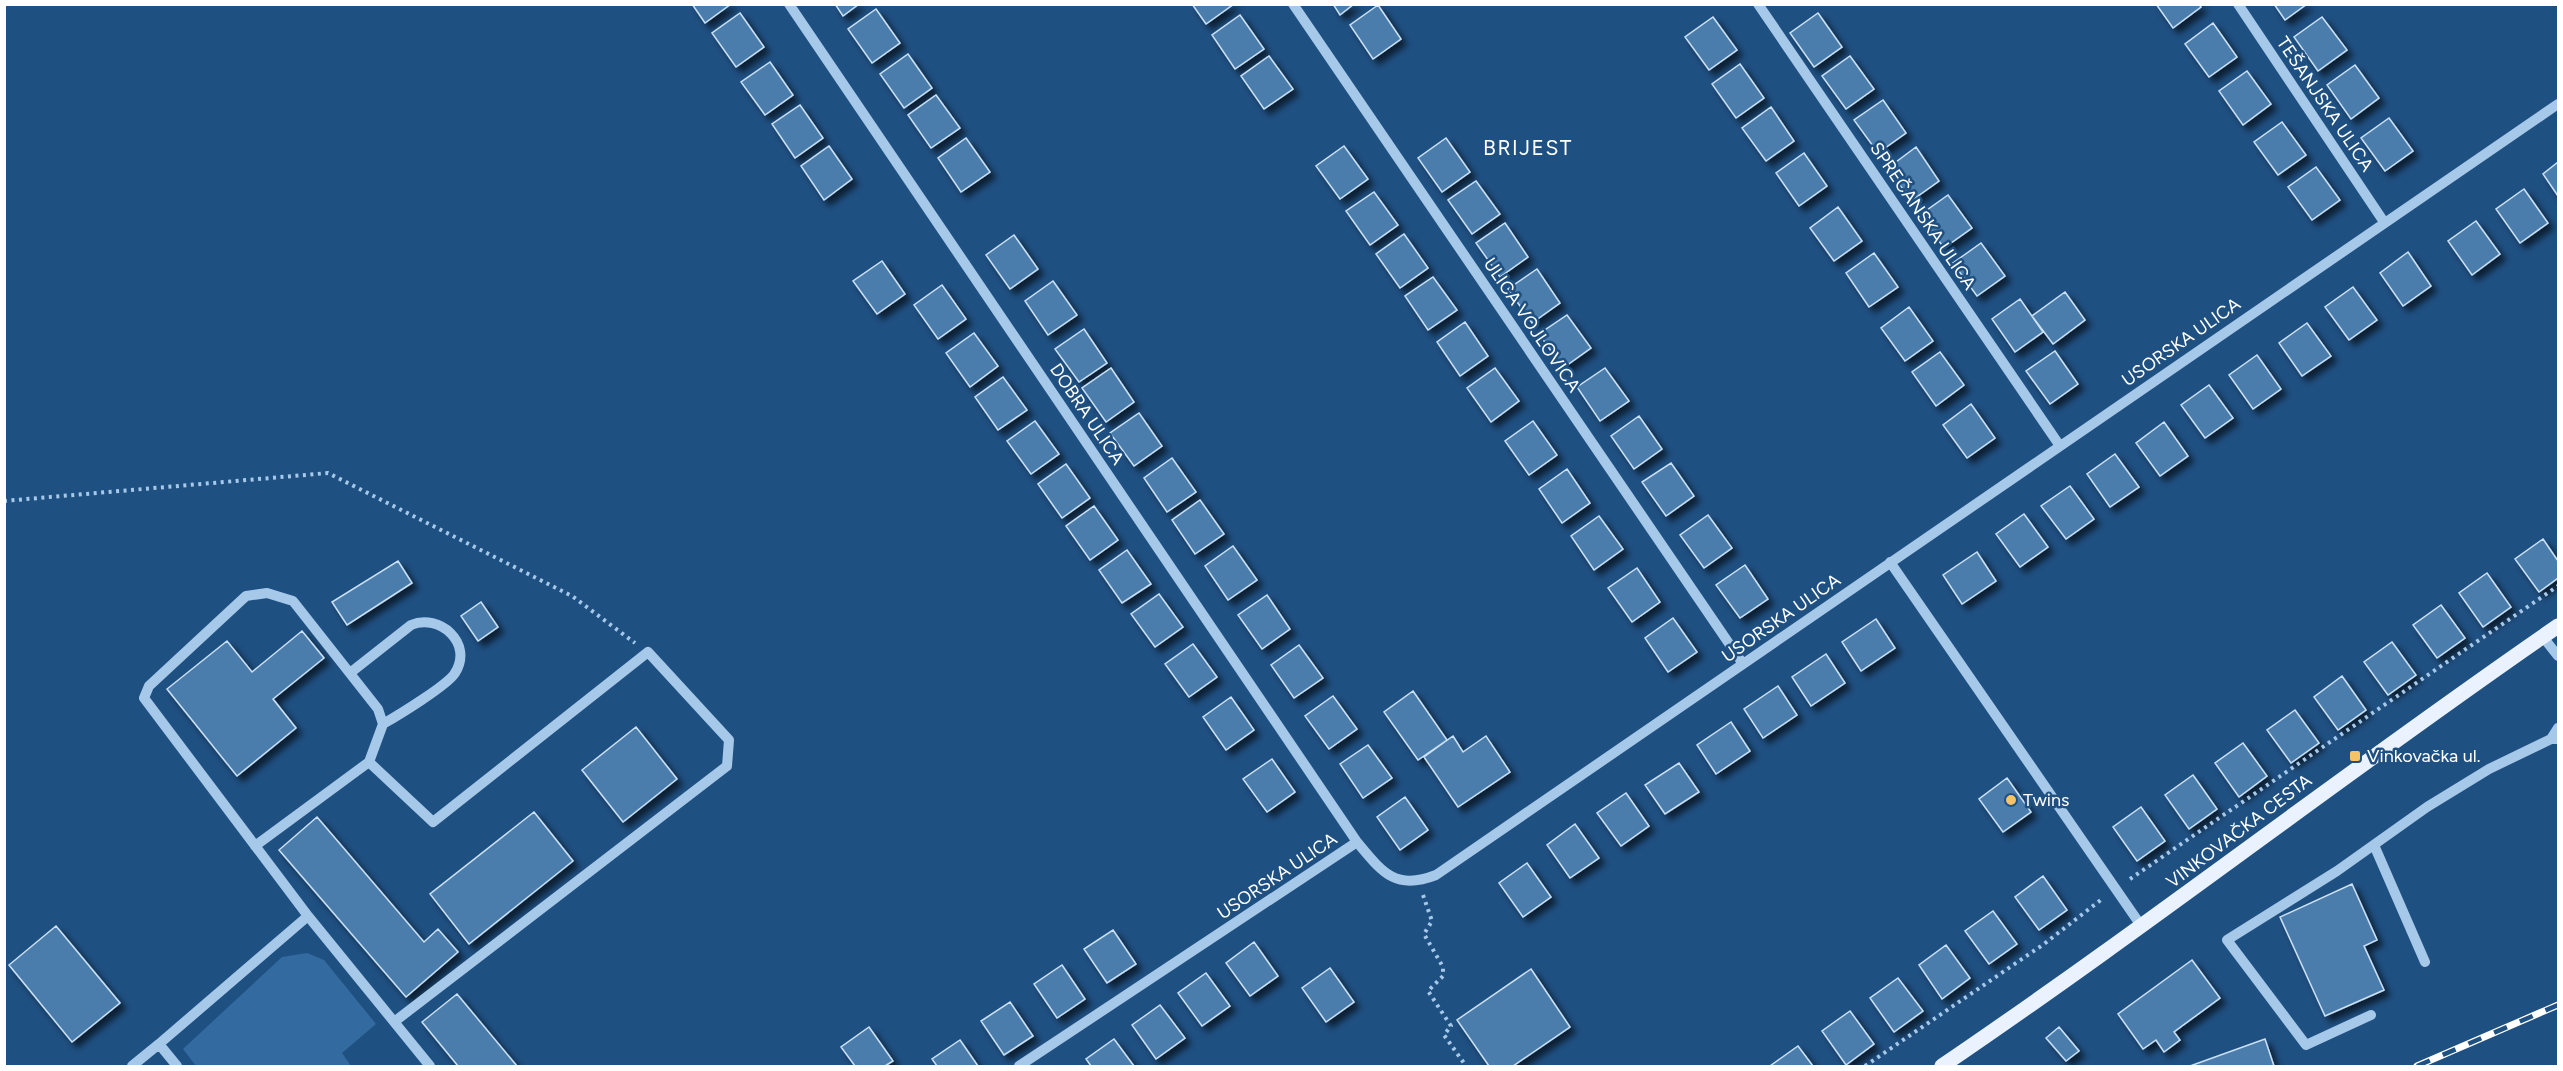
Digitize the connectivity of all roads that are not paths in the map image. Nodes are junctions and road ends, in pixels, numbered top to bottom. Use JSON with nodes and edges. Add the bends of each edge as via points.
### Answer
{"nodes":[{"id":1,"x":789,"y":4,"type":"edge"},
{"id":2,"x":1293,"y":4,"type":"edge"},
{"id":3,"x":1758,"y":4,"type":"edge"},
{"id":4,"x":2238,"y":4,"type":"edge"},
{"id":5,"x":2559,"y":104,"type":"edge"},
{"id":6,"x":2384,"y":222,"type":"junction"},
{"id":7,"x":2061,"y":446,"type":"junction"},
{"id":8,"x":1890,"y":562,"type":"junction"},
{"id":9,"x":2559,"y":626,"type":"edge"},
{"id":10,"x":2543,"y":637,"type":"junction"},
{"id":11,"x":2559,"y":656,"type":"edge"},
{"id":12,"x":1743,"y":664,"type":"junction"},
{"id":13,"x":350,"y":673,"type":"junction"},
{"id":14,"x":384,"y":724,"type":"junction"},
{"id":15,"x":2559,"y":728,"type":"edge"},
{"id":16,"x":2555,"y":739,"type":"edge"},
{"id":17,"x":369,"y":762,"type":"junction"},
{"id":18,"x":1357,"y":842,"type":"junction"},
{"id":19,"x":2374,"y":845,"type":"junction"},
{"id":20,"x":255,"y":846,"type":"junction"},
{"id":21,"x":308,"y":916,"type":"junction"},
{"id":22,"x":2142,"y":927,"type":"junction"},
{"id":23,"x":2425,"y":962,"type":"dead end"},
{"id":24,"x":2371,"y":1015,"type":"dead end"},
{"id":25,"x":394,"y":1022,"type":"junction"},
{"id":26,"x":159,"y":1044,"type":"junction"},
{"id":27,"x":132,"y":1066,"type":"edge"},
{"id":28,"x":177,"y":1066,"type":"edge"},
{"id":29,"x":430,"y":1066,"type":"edge"},
{"id":30,"x":1019,"y":1066,"type":"edge"},
{"id":31,"x":1942,"y":1066,"type":"edge"}],
"edges":[{"from":1,"to":18,"type":"street","name":"DOBRA ULICA"},
{"from":2,"to":12,"type":"street","name":"ULICA VOJLOVICA"},
{"from":3,"to":7,"type":"street","name":"SPREČANSKA ULICA"},
{"from":4,"to":6,"type":"street","name":"TEŠANJSKA ULICA"},
{"from":5,"to":6,"type":"street","name":"USORSKA ULICA"},
{"from":6,"to":7,"type":"street","name":"USORSKA ULICA"},
{"from":7,"to":8,"type":"street","name":"USORSKA ULICA"},
{"from":8,"to":12,"type":"street","name":"USORSKA ULICA"},
{"from":8,"to":22,"type":"street"},
{"from":9,"to":10,"type":"main road","name":"VINKOVAČKA CESTA"},
{"from":10,"to":11,"type":"street"},
{"from":10,"to":22,"type":"main road","name":"VINKOVAČKA CESTA","via":[[2364,762]]},
{"from":12,"to":18,"type":"street","name":"USORSKA ULICA","via":[[1436,875],[1408,882],[1393,878],[1380,870]]},
{"from":13,"to":14,"type":"street","via":[[378,709]]},
{"from":13,"to":14,"type":"street","via":[[421,621],[436,623],[452,633],[459,645],[455,674]]},
{"from":13,"to":20,"type":"street","via":[[293,601],[267,593],[246,596],[149,686],[144,698]]},
{"from":14,"to":17,"type":"street"},
{"from":15,"to":16,"type":"street"},
{"from":16,"to":19,"type":"street","via":[[2489,769]]},
{"from":17,"to":20,"type":"street"},
{"from":17,"to":25,"type":"street","via":[[433,822],[648,652],[729,740],[727,766]]},
{"from":18,"to":30,"type":"street","name":"USORSKA ULICA"},
{"from":19,"to":23,"type":"street"},
{"from":19,"to":24,"type":"street","via":[[2227,940],[2306,1045]]},
{"from":20,"to":21,"type":"street"},
{"from":21,"to":25,"type":"street"},
{"from":21,"to":26,"type":"street"},
{"from":22,"to":31,"type":"main road","name":"VINKOVAČKA CESTA"},
{"from":25,"to":29,"type":"street"},
{"from":26,"to":27,"type":"street"},
{"from":26,"to":28,"type":"street"}]}
